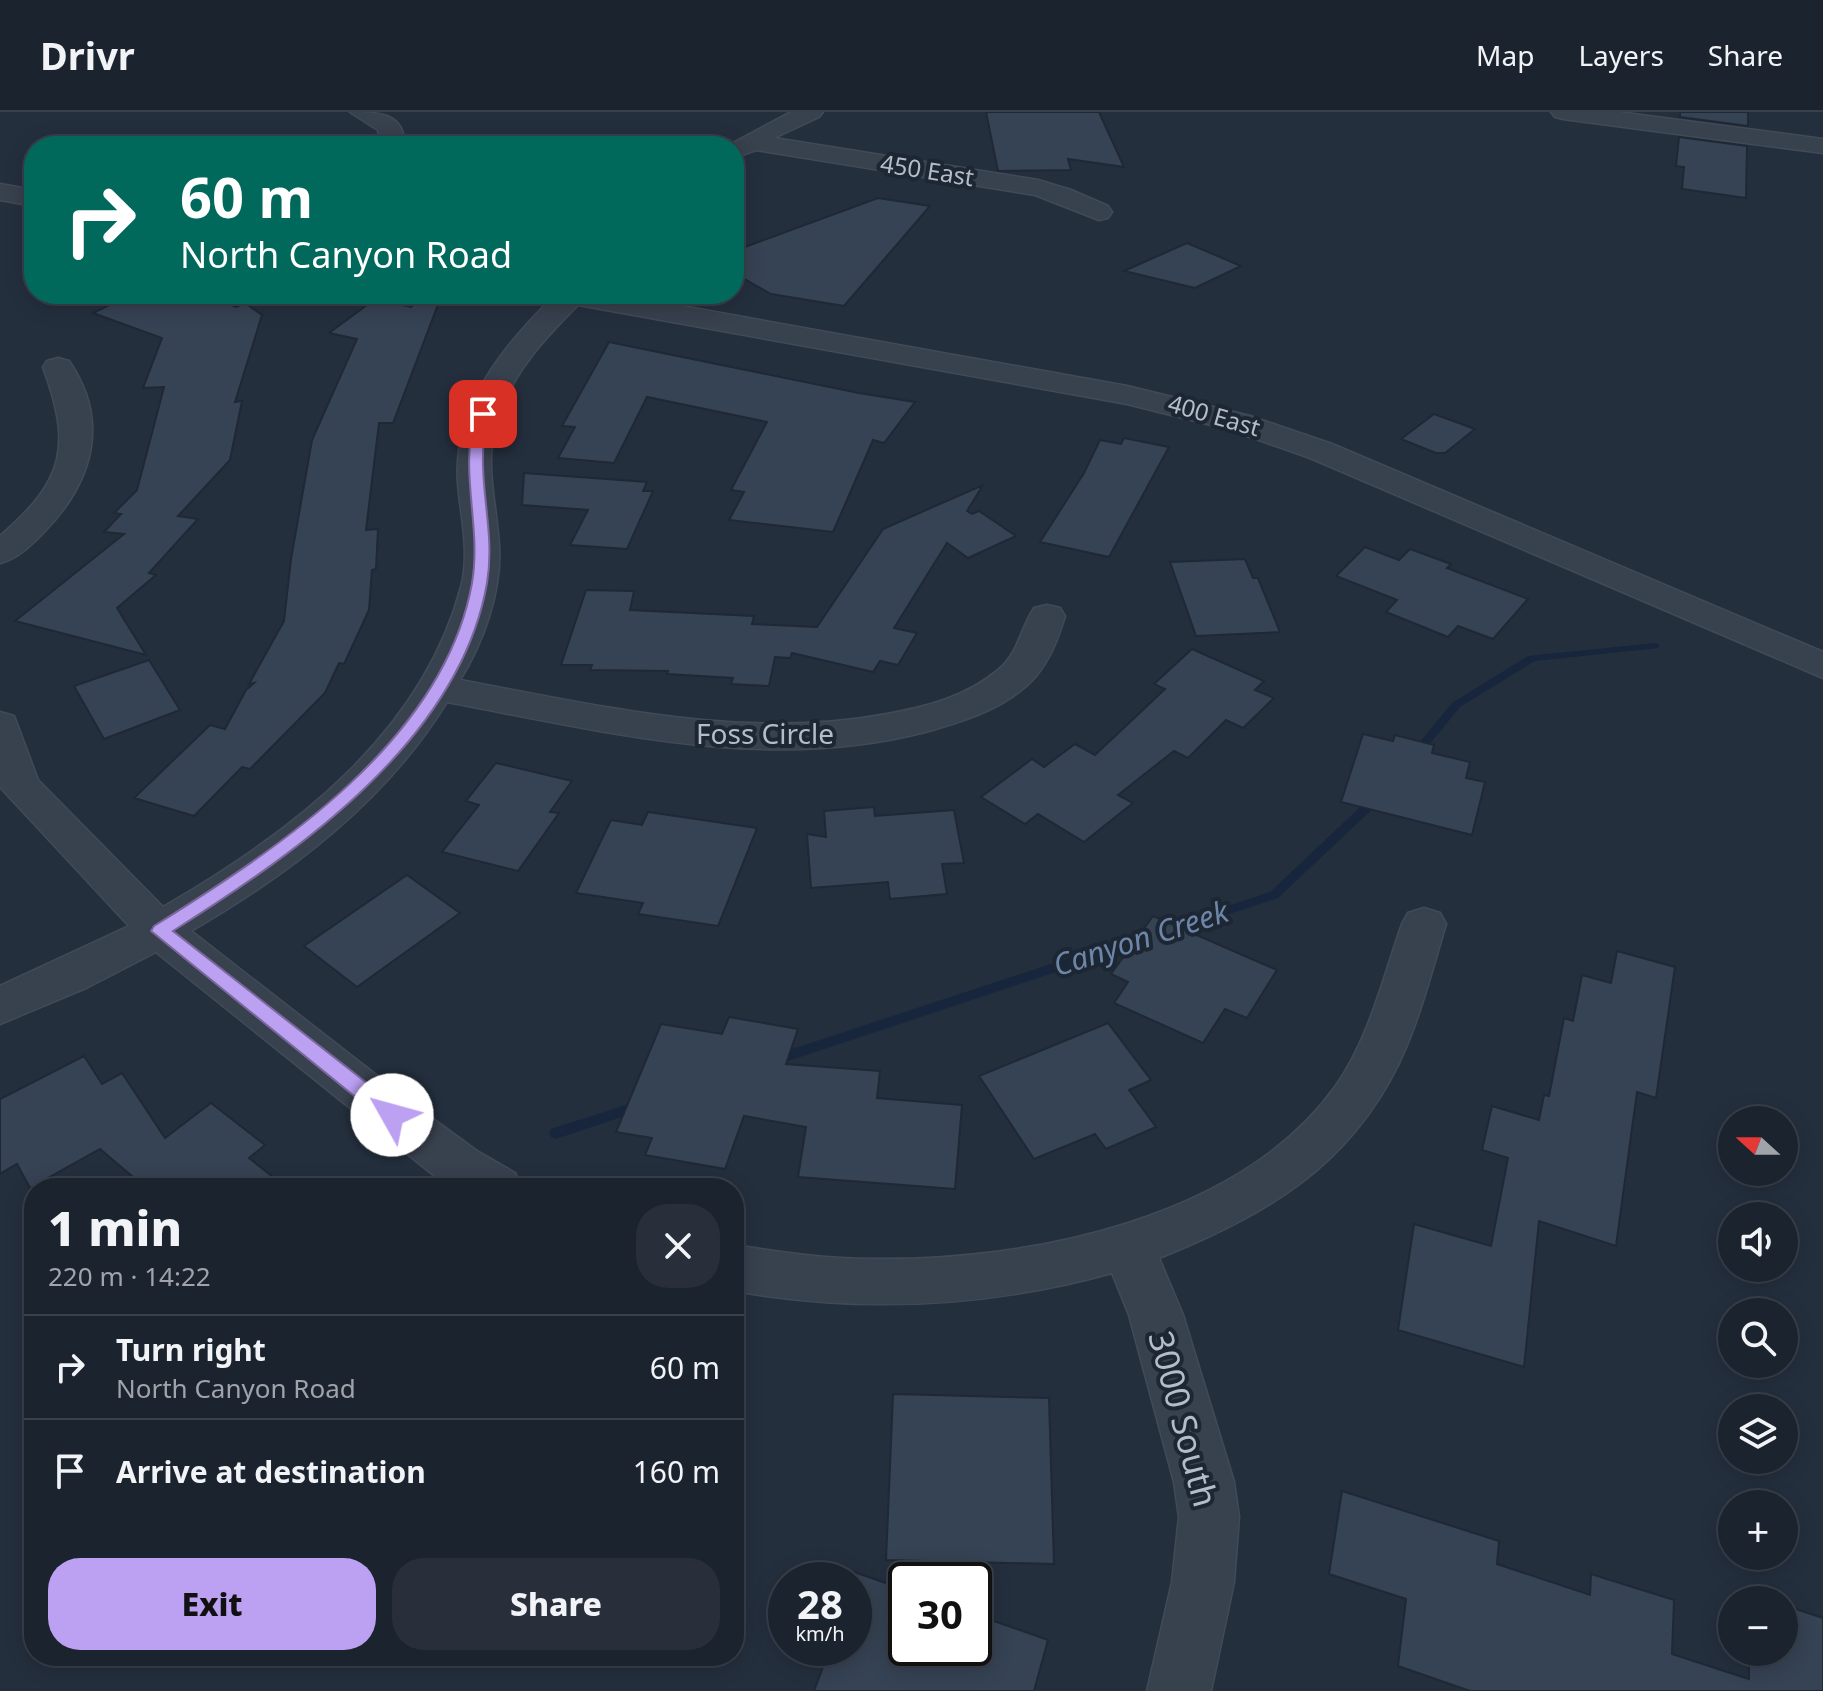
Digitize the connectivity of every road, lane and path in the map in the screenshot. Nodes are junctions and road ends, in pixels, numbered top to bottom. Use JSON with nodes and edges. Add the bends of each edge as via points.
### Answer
{"nodes":[{"id":1,"x":362,"y":112,"type":"edge"},
{"id":2,"x":811,"y":112,"type":"edge"},
{"id":3,"x":1563,"y":112,"type":"edge"},
{"id":4,"x":390,"y":135,"type":"edge"},
{"id":5,"x":1823,"y":146,"type":"edge"},
{"id":6,"x":744,"y":147,"type":"edge"},
{"id":7,"x":744,"y":148,"type":"edge"},
{"id":8,"x":0,"y":192,"type":"edge"},
{"id":9,"x":24,"y":196,"type":"edge"},
{"id":10,"x":1099,"y":212,"type":"dead end"},
{"id":11,"x":562,"y":304,"type":"edge"},
{"id":12,"x":626,"y":304,"type":"edge"},
{"id":13,"x":58,"y":367,"type":"dead end"},
{"id":14,"x":0,"y":553,"type":"edge"},
{"id":15,"x":1047,"y":616,"type":"dead end"},
{"id":16,"x":1823,"y":666,"type":"edge"},
{"id":17,"x":438,"y":688,"type":"junction"},
{"id":18,"x":0,"y":725,"type":"edge"},
{"id":19,"x":1424,"y":924,"type":"dead end"},
{"id":20,"x":160,"y":931,"type":"junction"},
{"id":21,"x":0,"y":1006,"type":"edge"},
{"id":22,"x":480,"y":1178,"type":"edge"},
{"id":23,"x":1127,"y":1245,"type":"junction"},
{"id":24,"x":744,"y":1269,"type":"edge"},
{"id":25,"x":1179,"y":1691,"type":"edge"}],
"edges":[{"from":1,"to":4,"type":"street"},
{"from":2,"to":6,"type":"street"},
{"from":3,"to":5,"type":"street"},
{"from":7,"to":10,"type":"street","name":"450 East","via":[[1038,188]]},
{"from":8,"to":9,"type":"street"},
{"from":11,"to":17,"type":"street","via":[[507,368],[475,438],[483,557],[479,586],[458,650]]},
{"from":12,"to":16,"type":"street","name":"400 East","via":[[1176,404],[1251,425]]},
{"from":13,"to":14,"type":"street","via":[[75,418],[72,466],[52,504]]},
{"from":15,"to":17,"type":"street","name":"Foss Circle","via":[[1025,665],[978,700],[883,730],[824,737],[707,737]]},
{"from":17,"to":20,"type":"street","via":[[402,736],[335,807],[257,870]]},
{"from":18,"to":20,"type":"street","via":[[21,787]]},
{"from":19,"to":23,"type":"street","via":[[1375,1061],[1321,1139],[1240,1200]]},
{"from":20,"to":21,"type":"street"},
{"from":20,"to":22,"type":"street"},
{"from":23,"to":24,"type":"street","via":[[1048,1266],[932,1282],[819,1280]]},
{"from":23,"to":25,"type":"street","name":"3000 South","via":[[1156,1315],[1204,1482],[1209,1517],[1203,1582]]}]}
